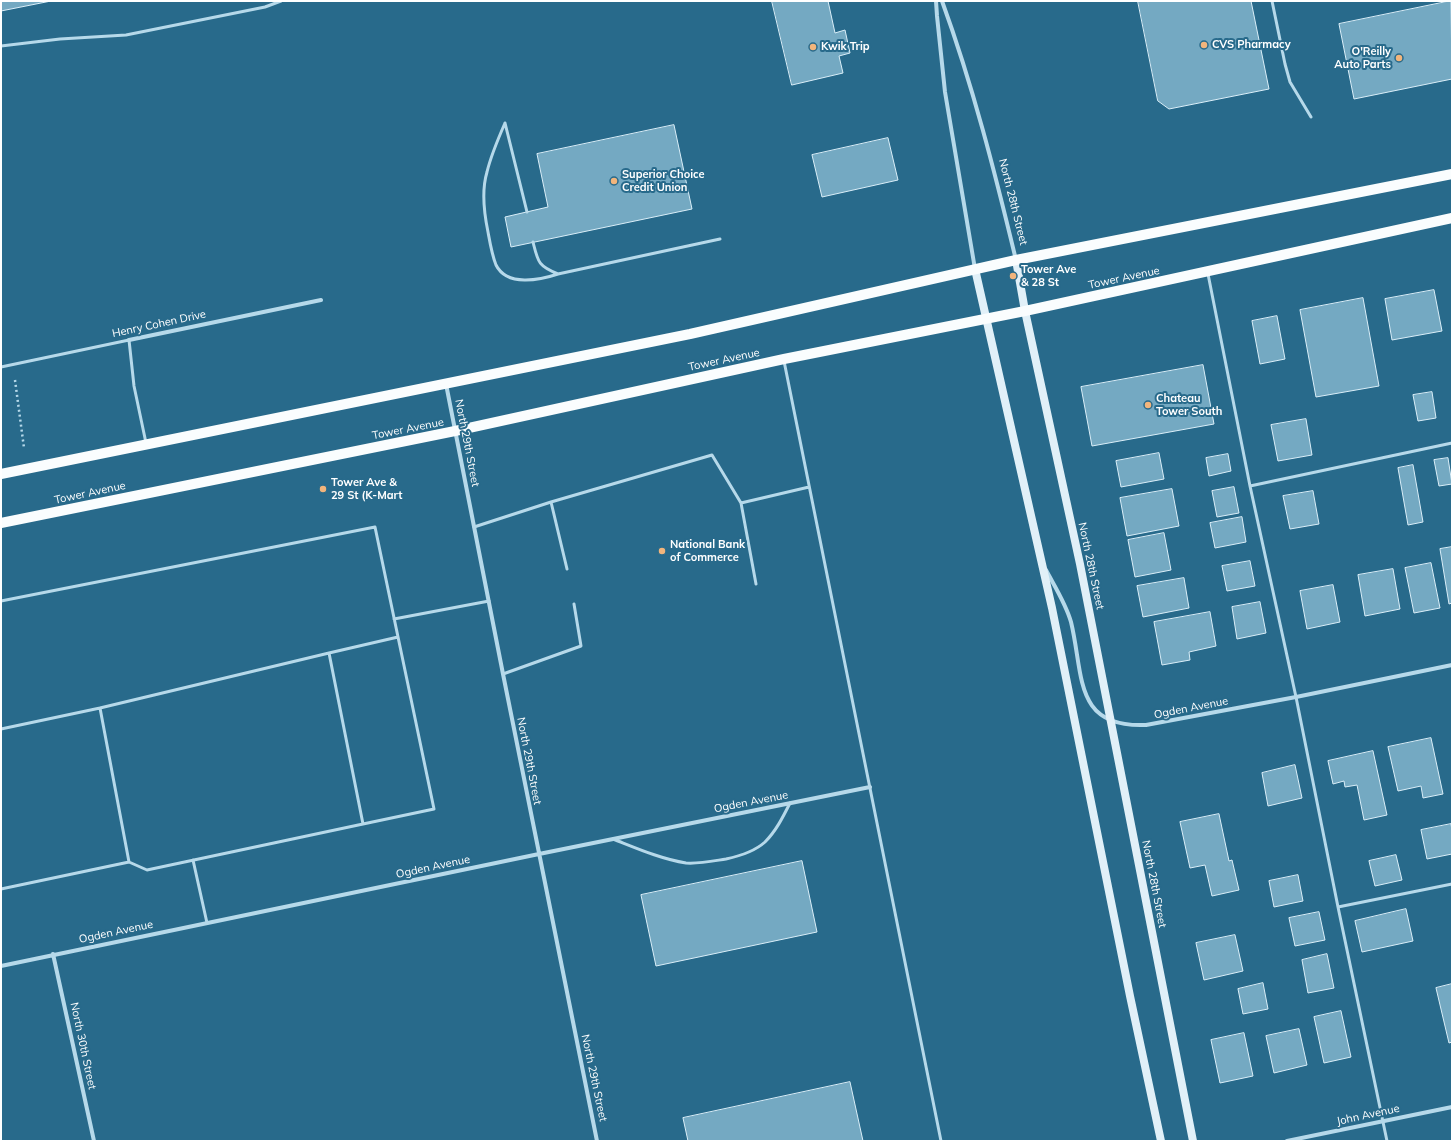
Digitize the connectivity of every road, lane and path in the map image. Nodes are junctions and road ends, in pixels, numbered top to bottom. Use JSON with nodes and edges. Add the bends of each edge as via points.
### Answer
{"nodes":[{"id":1,"x":281,"y":1,"type":"edge"},
{"id":2,"x":936,"y":1,"type":"edge"},
{"id":3,"x":942,"y":1,"type":"edge"},
{"id":4,"x":1272,"y":1,"type":"edge"},
{"id":5,"x":1,"y":46,"type":"edge"},
{"id":6,"x":1310,"y":117,"type":"dead end"},
{"id":7,"x":1452,"y":174,"type":"edge"},
{"id":8,"x":528,"y":212,"type":"dead end"},
{"id":9,"x":1452,"y":218,"type":"edge"},
{"id":10,"x":720,"y":239,"type":"dead end"},
{"id":11,"x":533,"y":242,"type":"dead end"},
{"id":12,"x":1016,"y":260,"type":"junction"},
{"id":13,"x":975,"y":269,"type":"junction"},
{"id":14,"x":1207,"y":272,"type":"junction"},
{"id":15,"x":558,"y":274,"type":"junction"},
{"id":16,"x":321,"y":300,"type":"dead end"},
{"id":17,"x":1026,"y":311,"type":"junction"},
{"id":18,"x":986,"y":318,"type":"junction"},
{"id":19,"x":129,"y":340,"type":"junction"},
{"id":20,"x":784,"y":359,"type":"junction"},
{"id":21,"x":13,"y":365,"type":"junction"},
{"id":22,"x":1,"y":367,"type":"edge"},
{"id":23,"x":446,"y":384,"type":"junction"},
{"id":24,"x":455,"y":431,"type":"junction"},
{"id":25,"x":1452,"y":443,"type":"edge"},
{"id":26,"x":146,"y":444,"type":"junction"},
{"id":27,"x":24,"y":448,"type":"dead end"},
{"id":28,"x":1,"y":474,"type":"edge"},
{"id":29,"x":1250,"y":486,"type":"junction"},
{"id":30,"x":809,"y":487,"type":"junction"},
{"id":31,"x":551,"y":502,"type":"junction"},
{"id":32,"x":741,"y":503,"type":"junction"},
{"id":33,"x":1,"y":524,"type":"edge"},
{"id":34,"x":474,"y":527,"type":"junction"},
{"id":35,"x":1041,"y":560,"type":"junction"},
{"id":36,"x":567,"y":569,"type":"dead end"},
{"id":37,"x":756,"y":584,"type":"dead end"},
{"id":38,"x":1,"y":601,"type":"edge"},
{"id":39,"x":489,"y":601,"type":"junction"},
{"id":40,"x":574,"y":604,"type":"dead end"},
{"id":41,"x":394,"y":618,"type":"junction"},
{"id":42,"x":398,"y":637,"type":"junction"},
{"id":43,"x":329,"y":653,"type":"junction"},
{"id":44,"x":1452,"y":665,"type":"edge"},
{"id":45,"x":503,"y":674,"type":"junction"},
{"id":46,"x":1296,"y":697,"type":"junction"},
{"id":47,"x":100,"y":708,"type":"junction"},
{"id":48,"x":1111,"y":722,"type":"junction"},
{"id":49,"x":1,"y":730,"type":"edge"},
{"id":50,"x":870,"y":787,"type":"junction"},
{"id":51,"x":790,"y":803,"type":"junction"},
{"id":52,"x":363,"y":824,"type":"junction"},
{"id":53,"x":613,"y":839,"type":"junction"},
{"id":54,"x":539,"y":854,"type":"junction"},
{"id":55,"x":193,"y":860,"type":"junction"},
{"id":56,"x":129,"y":862,"type":"junction"},
{"id":57,"x":1452,"y":884,"type":"edge"},
{"id":58,"x":1,"y":889,"type":"edge"},
{"id":59,"x":1338,"y":907,"type":"junction"},
{"id":60,"x":207,"y":923,"type":"junction"},
{"id":61,"x":53,"y":954,"type":"junction"},
{"id":62,"x":1,"y":966,"type":"edge"},
{"id":63,"x":1452,"y":1106,"type":"edge"},
{"id":64,"x":1383,"y":1121,"type":"junction"},
{"id":65,"x":94,"y":1141,"type":"edge"},
{"id":66,"x":597,"y":1141,"type":"edge"},
{"id":67,"x":941,"y":1141,"type":"edge"},
{"id":68,"x":1161,"y":1141,"type":"edge"},
{"id":69,"x":1193,"y":1141,"type":"edge"},
{"id":70,"x":1287,"y":1141,"type":"edge"},
{"id":71,"x":1387,"y":1141,"type":"edge"}],
"edges":[{"from":1,"to":5,"type":"lane","via":[[265,7],[126,35],[60,38]]},
{"from":2,"to":13,"type":"street","via":[[945,92]]},
{"from":3,"to":12,"type":"street","name":"North 28th Street","via":[[957,40],[977,109]]},
{"from":4,"to":6,"type":"lane","via":[[1290,82]]},
{"from":7,"to":12,"type":"main road"},
{"from":8,"to":15,"type":"lane","via":[[505,123],[486,173],[483,198],[492,254],[503,273],[513,278],[541,279]]},
{"from":9,"to":14,"type":"main road","name":"Tower Avenue"},
{"from":10,"to":15,"type":"lane"},
{"from":11,"to":15,"type":"lane","via":[[540,264]]},
{"from":12,"to":13,"type":"main road"},
{"from":12,"to":17,"type":"main road","name":"North 28th Street"},
{"from":13,"to":18,"type":"main road"},
{"from":13,"to":23,"type":"main road","via":[[690,334]]},
{"from":14,"to":17,"type":"main road","name":"Tower Avenue"},
{"from":14,"to":29,"type":"lane"},
{"from":16,"to":19,"type":"street","name":"Henry Cohen Drive"},
{"from":17,"to":18,"type":"main road","name":"Tower Avenue"},
{"from":17,"to":48,"type":"main road","name":"North 28th Street"},
{"from":18,"to":20,"type":"main road","name":"Tower Avenue"},
{"from":18,"to":35,"type":"main road"},
{"from":19,"to":21,"type":"lane","name":"Henry Cohen Drive"},
{"from":19,"to":26,"type":"lane","via":[[134,386]]},
{"from":20,"to":24,"type":"main road","name":"Tower Avenue"},
{"from":20,"to":30,"type":"lane"},
{"from":21,"to":22,"type":"lane","name":"Henry Cohen Drive"},
{"from":21,"to":27,"type":"path"},
{"from":23,"to":24,"type":"street","name":"North 29th Street"},
{"from":23,"to":26,"type":"main road"},
{"from":24,"to":33,"type":"main road","name":"Tower Avenue"},
{"from":24,"to":34,"type":"street","name":"North 29th Street"},
{"from":25,"to":29,"type":"lane"},
{"from":26,"to":28,"type":"main road"},
{"from":29,"to":46,"type":"lane"},
{"from":30,"to":32,"type":"lane"},
{"from":30,"to":50,"type":"lane"},
{"from":31,"to":32,"type":"lane","via":[[712,455]]},
{"from":31,"to":34,"type":"lane"},
{"from":31,"to":36,"type":"lane"},
{"from":32,"to":37,"type":"lane"},
{"from":34,"to":39,"type":"street","name":"North 29th Street"},
{"from":35,"to":48,"type":"street","name":"Ogden Avenue","via":[[1067,610],[1085,693],[1093,709]]},
{"from":35,"to":68,"type":"main road"},
{"from":38,"to":41,"type":"lane","via":[[376,527]]},
{"from":39,"to":41,"type":"lane"},
{"from":39,"to":45,"type":"street","name":"North 29th Street"},
{"from":40,"to":45,"type":"lane","via":[[581,646]]},
{"from":41,"to":42,"type":"lane"},
{"from":42,"to":43,"type":"lane"},
{"from":42,"to":52,"type":"lane","via":[[434,809]]},
{"from":43,"to":47,"type":"lane"},
{"from":43,"to":52,"type":"lane"},
{"from":44,"to":46,"type":"street","name":"Ogden Avenue"},
{"from":45,"to":54,"type":"street","name":"North 29th Street"},
{"from":46,"to":48,"type":"street","name":"Ogden Avenue","via":[[1146,725],[1133,726]]},
{"from":46,"to":59,"type":"lane"},
{"from":47,"to":49,"type":"lane"},
{"from":47,"to":56,"type":"lane"},
{"from":48,"to":69,"type":"main road","name":"North 28th Street"},
{"from":50,"to":51,"type":"street","name":"Ogden Avenue"},
{"from":50,"to":67,"type":"lane"},
{"from":51,"to":53,"type":"street","name":"Ogden Avenue"},
{"from":51,"to":53,"type":"lane","via":[[777,828],[764,842],[751,851],[735,857],[687,863],[661,857]]},
{"from":52,"to":55,"type":"lane"},
{"from":53,"to":54,"type":"street","name":"Ogden Avenue"},
{"from":54,"to":60,"type":"street","name":"Ogden Avenue"},
{"from":54,"to":66,"type":"street","name":"North 29th Street"},
{"from":55,"to":56,"type":"lane","via":[[147,870]]},
{"from":55,"to":60,"type":"lane"},
{"from":56,"to":58,"type":"lane"},
{"from":57,"to":59,"type":"lane"},
{"from":59,"to":64,"type":"lane"},
{"from":60,"to":61,"type":"street","name":"Ogden Avenue"},
{"from":61,"to":62,"type":"street","name":"Ogden Avenue"},
{"from":61,"to":65,"type":"street","name":"North 30th Street"},
{"from":63,"to":64,"type":"street","name":"John Avenue"},
{"from":64,"to":70,"type":"street","name":"John Avenue"},
{"from":64,"to":71,"type":"lane"}]}
